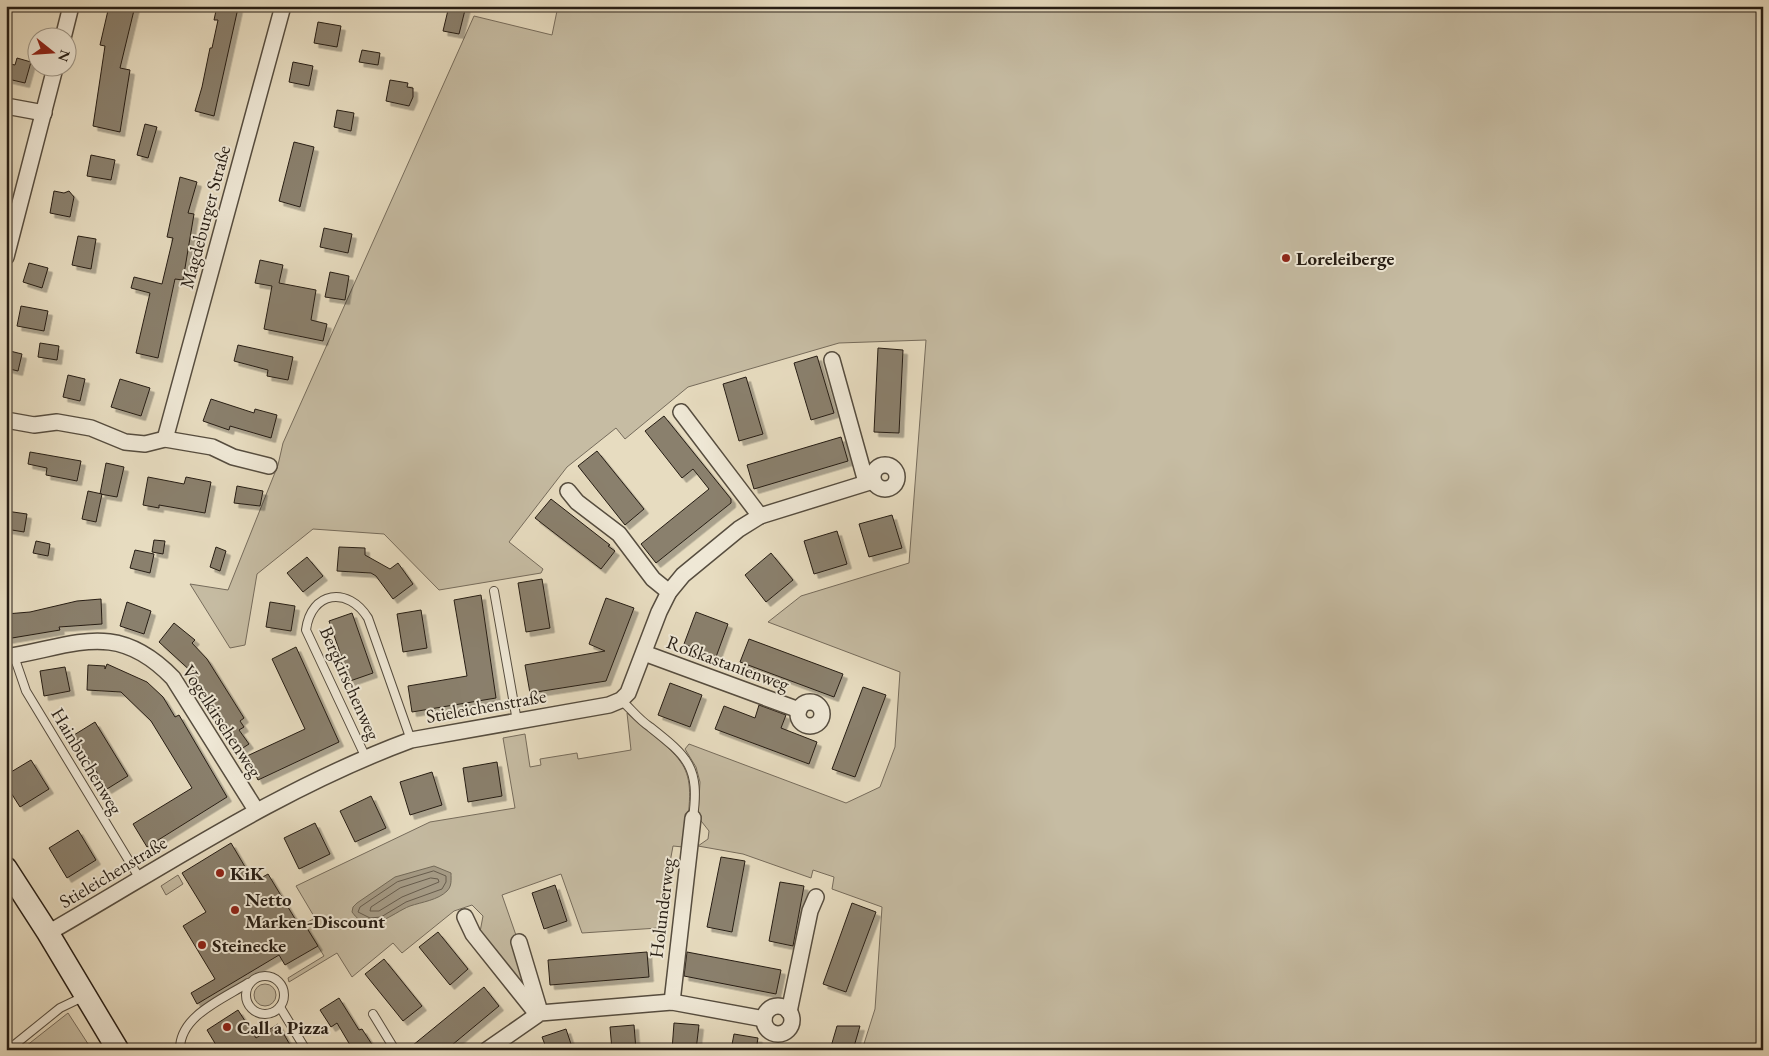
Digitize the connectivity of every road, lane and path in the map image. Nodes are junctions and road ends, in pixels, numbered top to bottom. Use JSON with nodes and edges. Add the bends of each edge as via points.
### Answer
{"nodes":[{"id":1,"x":71,"y":6,"type":"edge"},
{"id":2,"x":283,"y":6,"type":"edge"},
{"id":3,"x":66,"y":28,"type":"edge"},
{"id":4,"x":53,"y":78,"type":"edge"},
{"id":5,"x":6,"y":106,"type":"edge"},
{"id":6,"x":44,"y":113,"type":"junction"},
{"id":7,"x":6,"y":257,"type":"edge"},
{"id":8,"x":832,"y":360,"type":"dead end"},
{"id":9,"x":681,"y":412,"type":"dead end"},
{"id":10,"x":6,"y":420,"type":"edge"},
{"id":11,"x":166,"y":439,"type":"junction"},
{"id":12,"x":269,"y":466,"type":"dead end"},
{"id":13,"x":568,"y":491,"type":"dead end"},
{"id":14,"x":760,"y":516,"type":"junction"},
{"id":15,"x":494,"y":591,"type":"dead end"},
{"id":16,"x":669,"y":592,"type":"junction"},
{"id":17,"x":644,"y":653,"type":"junction"},
{"id":18,"x":10,"y":656,"type":"edge"},
{"id":19,"x":621,"y":700,"type":"junction"},
{"id":20,"x":799,"y":710,"type":"dead end"},
{"id":21,"x":517,"y":721,"type":"junction"},
{"id":22,"x":412,"y":740,"type":"junction"},
{"id":23,"x":366,"y":758,"type":"junction"},
{"id":24,"x":256,"y":810,"type":"junction"},
{"id":25,"x":693,"y":818,"type":"joint"},
{"id":26,"x":6,"y":868,"type":"edge"},
{"id":27,"x":140,"y":879,"type":"junction"},
{"id":28,"x":816,"y":897,"type":"dead end"},
{"id":29,"x":466,"y":917,"type":"dead end"},
{"id":30,"x":48,"y":933,"type":"junction"},
{"id":31,"x":519,"y":942,"type":"dead end"},
{"id":32,"x":250,"y":982,"type":"junction"},
{"id":33,"x":85,"y":996,"type":"junction"},
{"id":34,"x":672,"y":1002,"type":"junction"},
{"id":35,"x":280,"y":1007,"type":"junction"},
{"id":36,"x":788,"y":1012,"type":"junction"},
{"id":37,"x":373,"y":1014,"type":"dead end"},
{"id":38,"x":538,"y":1014,"type":"junction"},
{"id":39,"x":764,"y":1019,"type":"junction"},
{"id":40,"x":8,"y":1050,"type":"edge"},
{"id":41,"x":118,"y":1050,"type":"edge"},
{"id":42,"x":180,"y":1050,"type":"edge"},
{"id":43,"x":306,"y":1050,"type":"edge"},
{"id":44,"x":395,"y":1050,"type":"edge"},
{"id":45,"x":487,"y":1050,"type":"edge"}],
"edges":[{"from":1,"to":3,"type":"street"},
{"from":2,"to":11,"type":"street","name":"Magdeburger Straße"},
{"from":4,"to":6,"type":"street"},
{"from":5,"to":6,"type":"street"},
{"from":6,"to":7,"type":"street"},
{"from":8,"to":14,"type":"street","via":[[870,481]]},
{"from":9,"to":14,"type":"street"},
{"from":10,"to":11,"type":"street","via":[[34,425],[58,422],[92,428],[125,442],[145,444]]},
{"from":11,"to":12,"type":"street","via":[[212,447],[233,457]]},
{"from":13,"to":16,"type":"street","via":[[577,502],[619,534],[653,579]]},
{"from":14,"to":16,"type":"street","via":[[683,575]]},
{"from":15,"to":21,"type":"lane"},
{"from":16,"to":17,"type":"street"},
{"from":17,"to":19,"type":"street","via":[[633,684]]},
{"from":17,"to":20,"type":"street","name":"Roßkastanienweg"},
{"from":18,"to":24,"type":"street","name":"Vogelkirschenweg","via":[[96,640],[126,645],[147,655],[173,678]]},
{"from":18,"to":27,"type":"lane","name":"Hainbuchenweg","via":[[26,691]]},
{"from":19,"to":21,"type":"street","name":"Stieleichenstraße","via":[[609,705]]},
{"from":19,"to":25,"type":"lane","via":[[687,760],[694,776]]},
{"from":21,"to":22,"type":"street","name":"Stieleichenstraße"},
{"from":22,"to":23,"type":"street","name":"Stieleichenstraße"},
{"from":22,"to":23,"type":"lane","name":"Bergkirschenweg","via":[[368,618],[355,602],[345,598],[323,600],[311,610],[306,630]]},
{"from":23,"to":24,"type":"street","name":"Stieleichenstraße"},
{"from":24,"to":27,"type":"street","name":"Stieleichenstraße"},
{"from":25,"to":34,"type":"street","name":"Holunderweg"},
{"from":26,"to":30,"type":"main road"},
{"from":27,"to":30,"type":"street","name":"Stieleichenstraße"},
{"from":28,"to":36,"type":"street","via":[[810,911]]},
{"from":29,"to":38,"type":"street","via":[[473,934]]},
{"from":30,"to":33,"type":"main road"},
{"from":31,"to":38,"type":"street"},
{"from":32,"to":35,"type":"lane","via":[[259,976],[275,978],[284,991]]},
{"from":32,"to":35,"type":"lane","via":[[246,998],[254,1011],[271,1013]]},
{"from":32,"to":42,"type":"lane","via":[[190,1021],[180,1039]]},
{"from":33,"to":40,"type":"lane","via":[[60,1008]]},
{"from":33,"to":41,"type":"main road"},
{"from":34,"to":38,"type":"street"},
{"from":34,"to":39,"type":"street"},
{"from":35,"to":43,"type":"lane"},
{"from":36,"to":39,"type":"street","via":[[774,1007]]},
{"from":36,"to":39,"type":"street","via":[[790,1027],[782,1034],[767,1029]]},
{"from":37,"to":44,"type":"lane"},
{"from":38,"to":45,"type":"street"}]}
